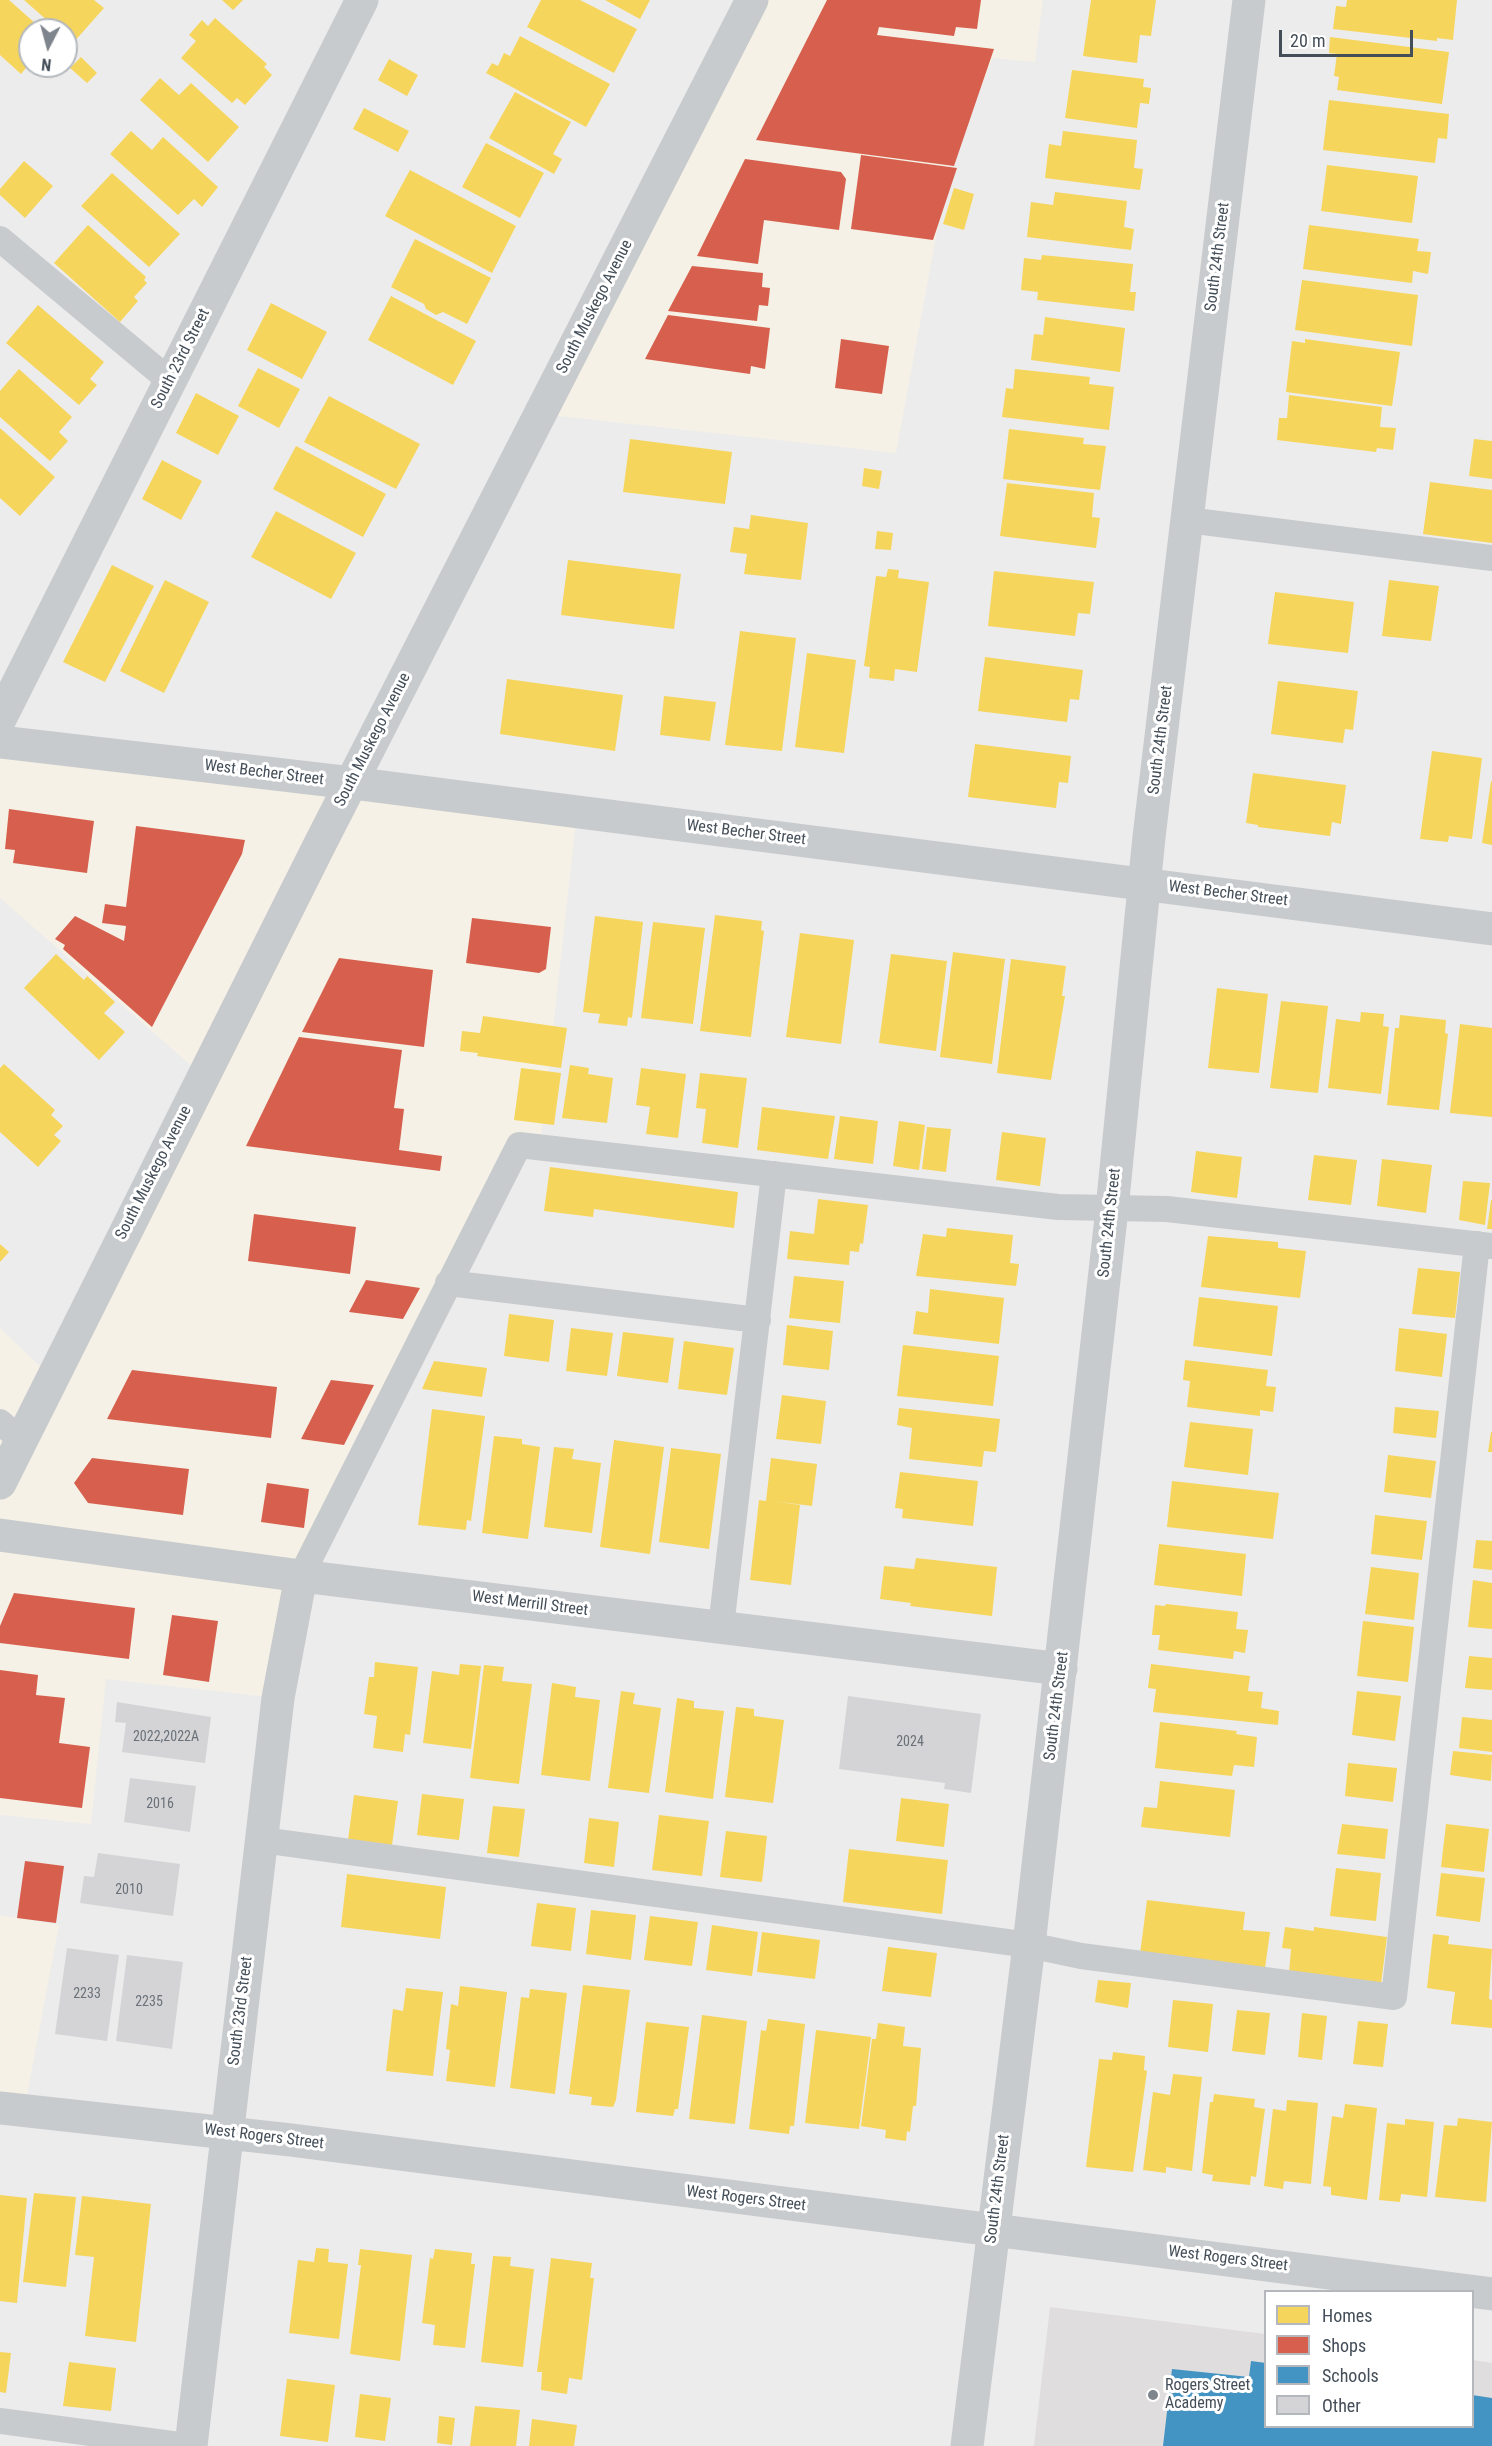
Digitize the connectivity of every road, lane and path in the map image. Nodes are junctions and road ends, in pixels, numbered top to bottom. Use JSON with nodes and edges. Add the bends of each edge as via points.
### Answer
{"nodes":[{"id":1,"x":362,"y":0,"type":"edge"},
{"id":2,"x":752,"y":0,"type":"edge"},
{"id":3,"x":1249,"y":0,"type":"edge"},
{"id":4,"x":0,"y":239,"type":"edge"},
{"id":5,"x":170,"y":381,"type":"junction"},
{"id":6,"x":1187,"y":520,"type":"junction"},
{"id":7,"x":1492,"y":558,"type":"edge"},
{"id":8,"x":0,"y":719,"type":"edge"},
{"id":9,"x":0,"y":742,"type":"edge"},
{"id":10,"x":352,"y":783,"type":"junction"},
{"id":11,"x":1144,"y":883,"type":"junction"},
{"id":12,"x":1492,"y":929,"type":"edge"},
{"id":13,"x":774,"y":1174,"type":"junction"},
{"id":14,"x":1112,"y":1209,"type":"junction"},
{"id":15,"x":1484,"y":1245,"type":"edge"},
{"id":16,"x":448,"y":1283,"type":"junction"},
{"id":17,"x":758,"y":1320,"type":"junction"},
{"id":18,"x":10,"y":1431,"type":"edge"},
{"id":19,"x":0,"y":1483,"type":"edge"},
{"id":20,"x":0,"y":1534,"type":"edge"},
{"id":21,"x":301,"y":1576,"type":"junction"},
{"id":22,"x":721,"y":1627,"type":"junction"},
{"id":23,"x":1061,"y":1669,"type":"junction"},
{"id":24,"x":262,"y":1840,"type":"junction"},
{"id":25,"x":1029,"y":1945,"type":"junction"},
{"id":26,"x":0,"y":2108,"type":"edge"},
{"id":27,"x":227,"y":2132,"type":"junction"},
{"id":28,"x":992,"y":2230,"type":"junction"},
{"id":29,"x":1461,"y":2290,"type":"edge"},
{"id":30,"x":1474,"y":2292,"type":"edge"},
{"id":31,"x":1492,"y":2294,"type":"edge"},
{"id":32,"x":0,"y":2421,"type":"edge"},
{"id":33,"x":189,"y":2446,"type":"edge"},
{"id":34,"x":968,"y":2446,"type":"edge"}],
"edges":[{"from":1,"to":5,"type":"street","name":"South 23rd Street"},
{"from":2,"to":10,"type":"street","name":"South Muskego Avenue"},
{"from":3,"to":6,"type":"street","name":"South 24th Street"},
{"from":4,"to":5,"type":"lane"},
{"from":5,"to":8,"type":"street","name":"South 23rd Street"},
{"from":6,"to":7,"type":"lane"},
{"from":6,"to":11,"type":"street","name":"South 24th Street"},
{"from":9,"to":10,"type":"street","name":"West Becher Street"},
{"from":10,"to":11,"type":"street","name":"West Becher Street"},
{"from":10,"to":18,"type":"street","name":"South Muskego Avenue"},
{"from":11,"to":12,"type":"street","name":"West Becher Street"},
{"from":11,"to":14,"type":"street","name":"South 24th Street"},
{"from":13,"to":14,"type":"lane","via":[[1058,1207]]},
{"from":13,"to":16,"type":"lane","via":[[519,1145]]},
{"from":13,"to":17,"type":"lane"},
{"from":14,"to":15,"type":"lane","via":[[1167,1209]]},
{"from":14,"to":23,"type":"street","name":"South 24th Street"},
{"from":15,"to":25,"type":"lane","via":[[1394,1997],[1081,1956]]},
{"from":16,"to":17,"type":"lane"},
{"from":16,"to":21,"type":"lane"},
{"from":17,"to":22,"type":"lane"},
{"from":18,"to":19,"type":"street","name":"South Muskego Avenue"},
{"from":20,"to":21,"type":"street","name":"West Merrill Street"},
{"from":21,"to":22,"type":"street","name":"West Merrill Street"},
{"from":21,"to":24,"type":"street","name":"South 23rd Street","via":[[278,1698]]},
{"from":22,"to":23,"type":"street","name":"West Merrill Street"},
{"from":23,"to":25,"type":"street","name":"South 24th Street"},
{"from":24,"to":25,"type":"lane"},
{"from":24,"to":27,"type":"street","name":"South 23rd Street"},
{"from":25,"to":28,"type":"street","name":"South 24th Street"},
{"from":26,"to":27,"type":"street","name":"West Rogers Street"},
{"from":27,"to":28,"type":"street","name":"West Rogers Street"},
{"from":27,"to":33,"type":"street","name":"South 23rd Street"},
{"from":28,"to":29,"type":"street","name":"West Rogers Street"},
{"from":28,"to":34,"type":"street","name":"South 24th Street"},
{"from":30,"to":31,"type":"street","name":"West Rogers Street"},
{"from":32,"to":33,"type":"lane"}]}
